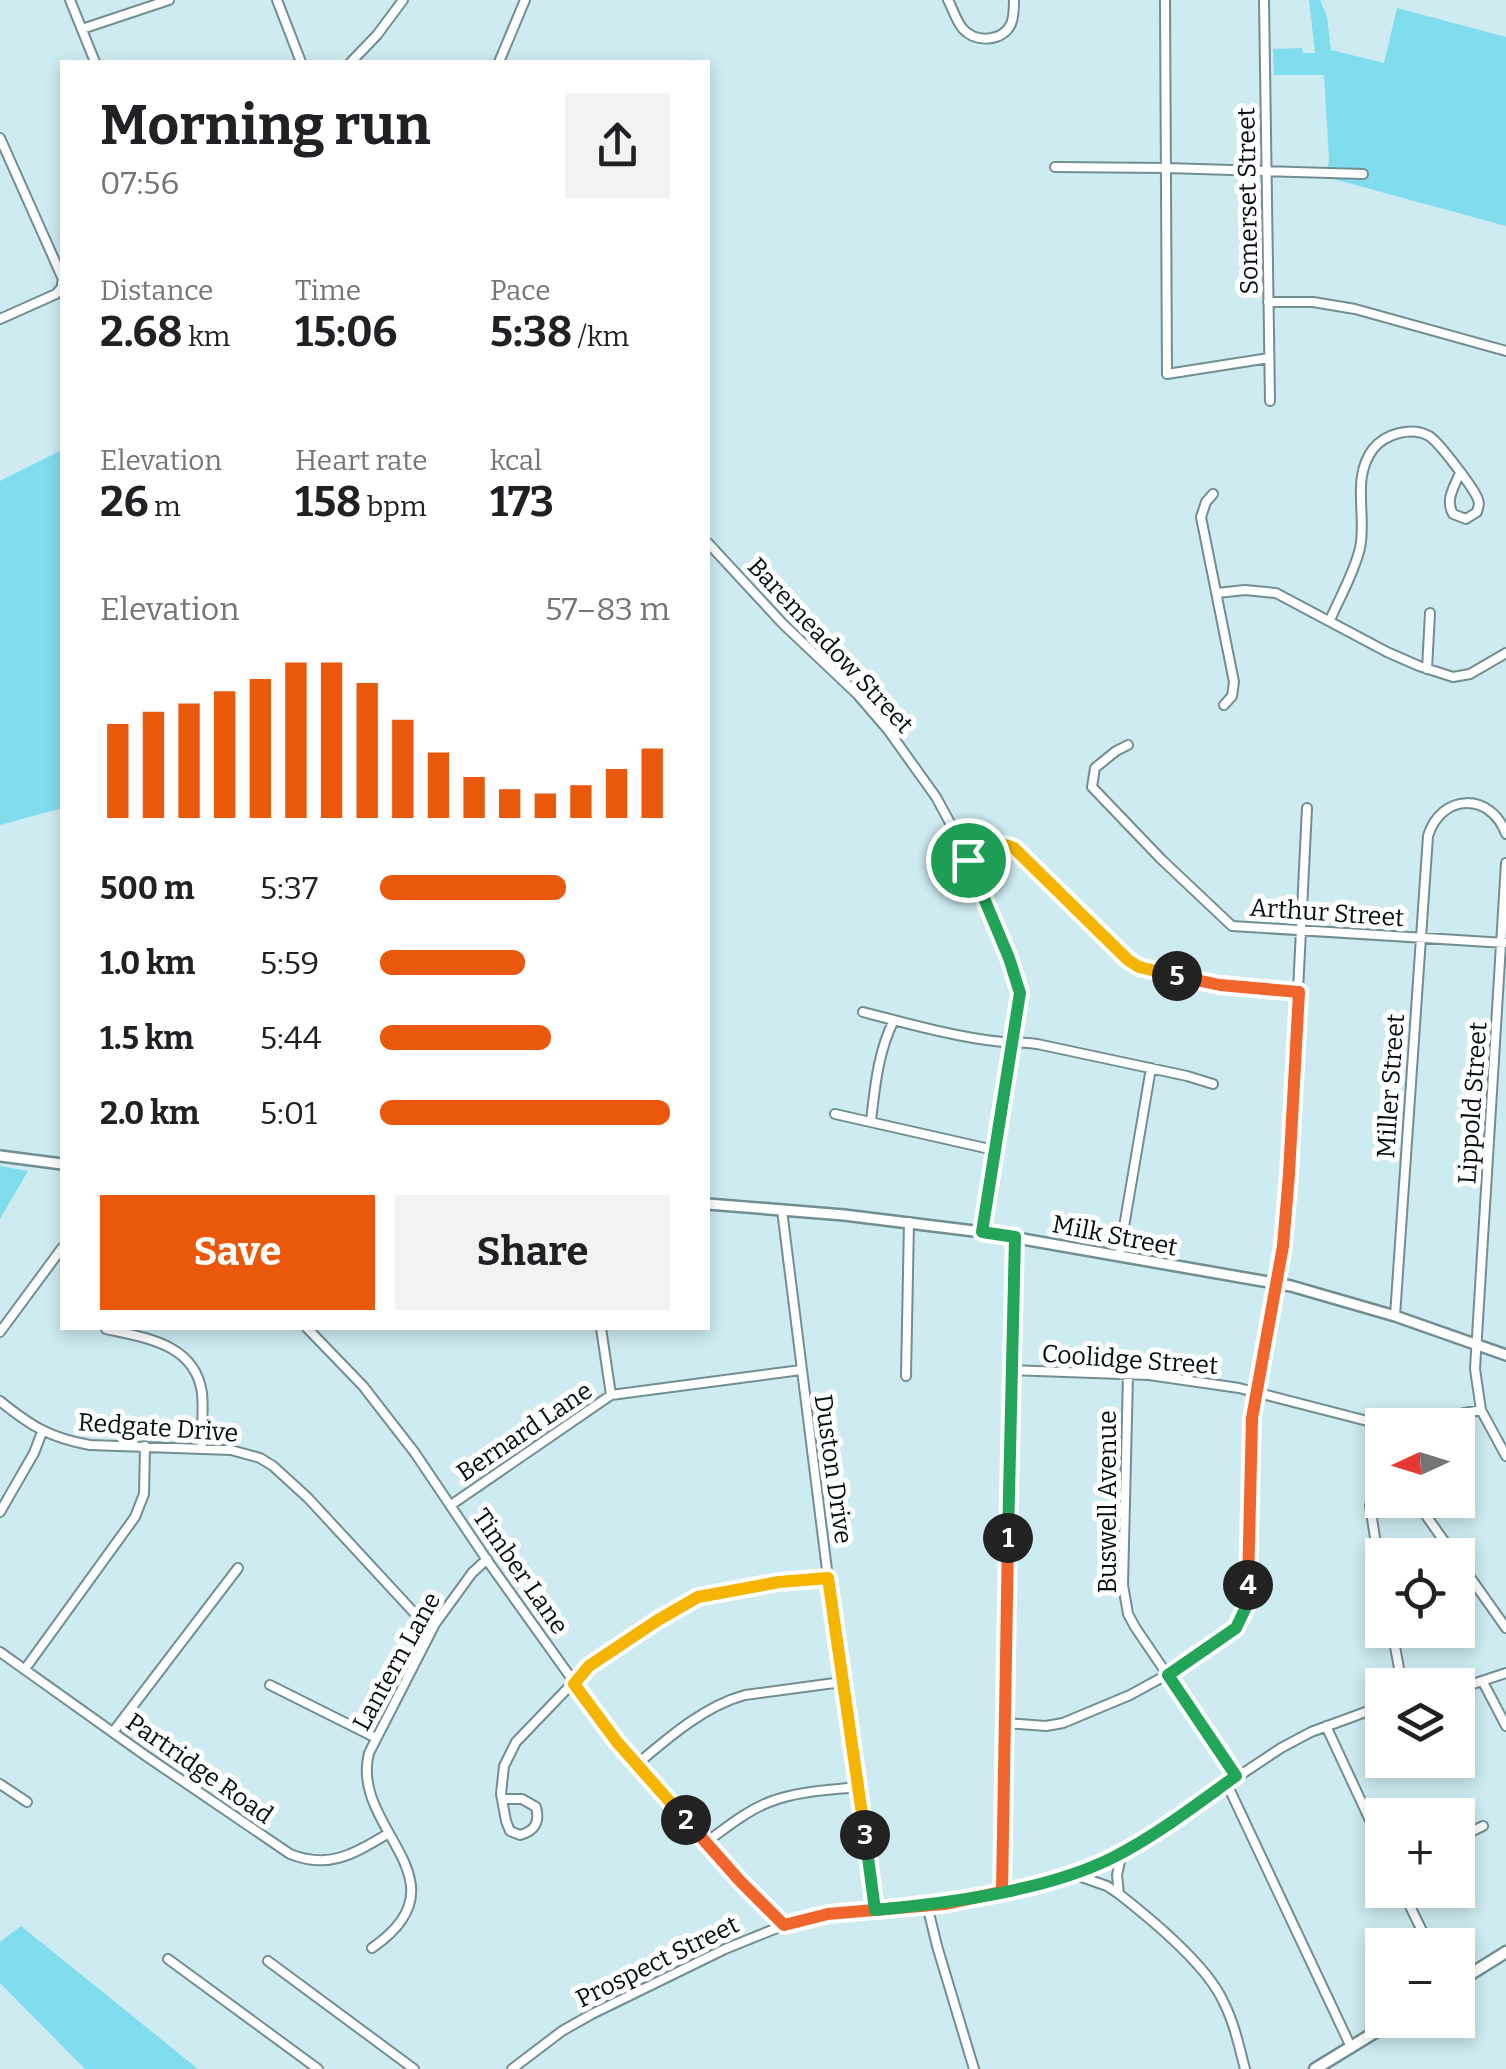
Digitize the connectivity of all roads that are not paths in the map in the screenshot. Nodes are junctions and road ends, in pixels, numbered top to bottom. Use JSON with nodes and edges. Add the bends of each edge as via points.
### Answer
{"nodes":[{"id":1,"x":70,"y":0,"type":"edge"},
{"id":2,"x":170,"y":0,"type":"edge"},
{"id":3,"x":277,"y":0,"type":"edge"},
{"id":4,"x":402,"y":0,"type":"edge"},
{"id":5,"x":525,"y":0,"type":"edge"},
{"id":6,"x":948,"y":0,"type":"edge"},
{"id":7,"x":1014,"y":0,"type":"edge"},
{"id":8,"x":1166,"y":0,"type":"edge"},
{"id":9,"x":1264,"y":0,"type":"edge"},
{"id":10,"x":82,"y":29,"type":"junction"},
{"id":11,"x":94,"y":60,"type":"edge"},
{"id":12,"x":300,"y":60,"type":"edge"},
{"id":13,"x":354,"y":60,"type":"edge"},
{"id":14,"x":501,"y":60,"type":"edge"},
{"id":15,"x":0,"y":138,"type":"edge"},
{"id":16,"x":1054,"y":167,"type":"dead end"},
{"id":17,"x":1166,"y":168,"type":"junction"},
{"id":18,"x":1266,"y":170,"type":"junction"},
{"id":19,"x":1363,"y":174,"type":"dead end"},
{"id":20,"x":60,"y":275,"type":"edge"},
{"id":21,"x":60,"y":290,"type":"edge"},
{"id":22,"x":1268,"y":302,"type":"junction"},
{"id":23,"x":0,"y":318,"type":"edge"},
{"id":24,"x":1506,"y":351,"type":"edge"},
{"id":25,"x":1269,"y":358,"type":"junction"},
{"id":26,"x":1270,"y":402,"type":"dead end"},
{"id":27,"x":1460,"y":473,"type":"junction"},
{"id":28,"x":1213,"y":494,"type":"dead end"},
{"id":29,"x":710,"y":545,"type":"edge"},
{"id":30,"x":1217,"y":593,"type":"junction"},
{"id":31,"x":1430,"y":613,"type":"dead end"},
{"id":32,"x":1330,"y":620,"type":"junction"},
{"id":33,"x":1506,"y":653,"type":"edge"},
{"id":34,"x":1426,"y":670,"type":"junction"},
{"id":35,"x":1224,"y":705,"type":"dead end"},
{"id":36,"x":1128,"y":745,"type":"dead end"},
{"id":37,"x":1308,"y":808,"type":"dead end"},
{"id":38,"x":1506,"y":834,"type":"edge"},
{"id":39,"x":968,"y":860,"type":"junction"},
{"id":40,"x":1506,"y":863,"type":"edge"},
{"id":41,"x":1302,"y":931,"type":"junction"},
{"id":42,"x":1420,"y":939,"type":"junction"},
{"id":43,"x":1504,"y":943,"type":"edge"},
{"id":44,"x":1299,"y":992,"type":"junction"},
{"id":45,"x":864,"y":1012,"type":"dead end"},
{"id":46,"x":894,"y":1020,"type":"junction"},
{"id":47,"x":1013,"y":1042,"type":"junction"},
{"id":48,"x":1151,"y":1068,"type":"junction"},
{"id":49,"x":1213,"y":1084,"type":"dead end"},
{"id":50,"x":835,"y":1114,"type":"dead end"},
{"id":51,"x":871,"y":1121,"type":"junction"},
{"id":52,"x":994,"y":1150,"type":"junction"},
{"id":53,"x":0,"y":1156,"type":"edge"},
{"id":54,"x":60,"y":1164,"type":"edge"},
{"id":55,"x":710,"y":1204,"type":"edge"},
{"id":56,"x":782,"y":1210,"type":"junction"},
{"id":57,"x":909,"y":1222,"type":"junction"},
{"id":58,"x":982,"y":1232,"type":"junction"},
{"id":59,"x":1015,"y":1237,"type":"junction"},
{"id":60,"x":60,"y":1251,"type":"edge"},
{"id":61,"x":1120,"y":1256,"type":"junction"},
{"id":62,"x":1277,"y":1284,"type":"junction"},
{"id":63,"x":1395,"y":1316,"type":"junction"},
{"id":64,"x":111,"y":1330,"type":"edge"},
{"id":65,"x":309,"y":1330,"type":"edge"},
{"id":66,"x":600,"y":1330,"type":"edge"},
{"id":67,"x":0,"y":1332,"type":"edge"},
{"id":68,"x":1476,"y":1345,"type":"junction"},
{"id":69,"x":1506,"y":1355,"type":"edge"},
{"id":70,"x":801,"y":1370,"type":"junction"},
{"id":71,"x":1010,"y":1370,"type":"junction"},
{"id":72,"x":1128,"y":1375,"type":"junction"},
{"id":73,"x":906,"y":1376,"type":"dead end"},
{"id":74,"x":1256,"y":1392,"type":"junction"},
{"id":75,"x":611,"y":1396,"type":"junction"},
{"id":76,"x":0,"y":1401,"type":"edge"},
{"id":77,"x":1482,"y":1410,"type":"junction"},
{"id":78,"x":42,"y":1432,"type":"junction"},
{"id":79,"x":145,"y":1446,"type":"junction"},
{"id":80,"x":202,"y":1448,"type":"junction"},
{"id":81,"x":1506,"y":1456,"type":"edge"},
{"id":82,"x":451,"y":1505,"type":"junction"},
{"id":83,"x":0,"y":1512,"type":"edge"},
{"id":84,"x":487,"y":1559,"type":"junction"},
{"id":85,"x":238,"y":1568,"type":"dead end"},
{"id":86,"x":828,"y":1578,"type":"junction"},
{"id":87,"x":1475,"y":1585,"type":"edge"},
{"id":88,"x":1506,"y":1628,"type":"edge"},
{"id":89,"x":431,"y":1631,"type":"junction"},
{"id":90,"x":0,"y":1652,"type":"edge"},
{"id":91,"x":25,"y":1669,"type":"junction"},
{"id":92,"x":1506,"y":1673,"type":"edge"},
{"id":93,"x":1168,"y":1675,"type":"junction"},
{"id":94,"x":842,"y":1682,"type":"junction"},
{"id":95,"x":1483,"y":1682,"type":"junction"},
{"id":96,"x":574,"y":1684,"type":"junction"},
{"id":97,"x":1475,"y":1684,"type":"edge"},
{"id":98,"x":270,"y":1685,"type":"dead end"},
{"id":99,"x":1365,"y":1712,"type":"edge"},
{"id":100,"x":1005,"y":1724,"type":"junction"},
{"id":101,"x":1326,"y":1726,"type":"junction"},
{"id":102,"x":1506,"y":1726,"type":"edge"},
{"id":103,"x":113,"y":1732,"type":"junction"},
{"id":104,"x":376,"y":1738,"type":"junction"},
{"id":105,"x":636,"y":1765,"type":"junction"},
{"id":106,"x":1236,"y":1776,"type":"junction"},
{"id":107,"x":1226,"y":1782,"type":"junction"},
{"id":108,"x":0,"y":1784,"type":"edge"},
{"id":109,"x":858,"y":1787,"type":"junction"},
{"id":110,"x":502,"y":1800,"type":"junction"},
{"id":111,"x":27,"y":1802,"type":"dead end"},
{"id":112,"x":1365,"y":1810,"type":"edge"},
{"id":113,"x":1483,"y":1826,"type":"dead end"},
{"id":114,"x":1475,"y":1830,"type":"edge"},
{"id":115,"x":389,"y":1833,"type":"junction"},
{"id":116,"x":705,"y":1843,"type":"junction"},
{"id":117,"x":1122,"y":1852,"type":"junction"},
{"id":118,"x":1072,"y":1874,"type":"junction"},
{"id":119,"x":1002,"y":1892,"type":"junction"},
{"id":120,"x":1119,"y":1894,"type":"junction"},
{"id":121,"x":927,"y":1906,"type":"junction"},
{"id":122,"x":875,"y":1910,"type":"junction"},
{"id":123,"x":784,"y":1925,"type":"junction"},
{"id":124,"x":372,"y":1948,"type":"dead end"},
{"id":125,"x":1506,"y":1952,"type":"edge"},
{"id":126,"x":168,"y":1959,"type":"dead end"},
{"id":127,"x":268,"y":1961,"type":"dead end"},
{"id":128,"x":1475,"y":1971,"type":"edge"},
{"id":129,"x":1366,"y":2038,"type":"edge"},
{"id":130,"x":1351,"y":2047,"type":"junction"},
{"id":131,"x":318,"y":2069,"type":"edge"},
{"id":132,"x":414,"y":2069,"type":"edge"},
{"id":133,"x":512,"y":2069,"type":"edge"},
{"id":134,"x":974,"y":2069,"type":"edge"},
{"id":135,"x":1245,"y":2069,"type":"edge"},
{"id":136,"x":1316,"y":2069,"type":"edge"}],
"edges":[{"from":1,"to":10,"type":"street"},
{"from":2,"to":10,"type":"street"},
{"from":3,"to":12,"type":"street"},
{"from":4,"to":13,"type":"street"},
{"from":5,"to":14,"type":"street"},
{"from":6,"to":7,"type":"street","via":[[963,29],[985,39],[1010,26]]},
{"from":8,"to":17,"type":"street"},
{"from":9,"to":18,"type":"street","name":"Somerset Street"},
{"from":10,"to":11,"type":"street"},
{"from":15,"to":20,"type":"street"},
{"from":16,"to":17,"type":"street"},
{"from":17,"to":18,"type":"street"},
{"from":17,"to":25,"type":"street","via":[[1167,374]]},
{"from":18,"to":19,"type":"street"},
{"from":18,"to":22,"type":"street","name":"Somerset Street"},
{"from":21,"to":23,"type":"street"},
{"from":22,"to":24,"type":"street","via":[[1343,307]]},
{"from":22,"to":25,"type":"street","name":"Somerset Street"},
{"from":25,"to":26,"type":"street","name":"Somerset Street"},
{"from":27,"to":27,"type":"street","via":[[1449,505],[1466,519],[1479,502]]},
{"from":27,"to":32,"type":"street","via":[[1430,436],[1418,432],[1393,434],[1373,449],[1362,472],[1360,546]]},
{"from":28,"to":30,"type":"street","via":[[1201,517]]},
{"from":29,"to":39,"type":"street","name":"Baremeadow Street","via":[[888,730],[936,797]]},
{"from":30,"to":32,"type":"street","via":[[1276,593]]},
{"from":30,"to":35,"type":"street","via":[[1234,682]]},
{"from":31,"to":34,"type":"street"},
{"from":32,"to":34,"type":"street"},
{"from":33,"to":34,"type":"street","via":[[1461,677]]},
{"from":36,"to":41,"type":"street","name":"Arthur Street","via":[[1095,768],[1092,787],[1098,795],[1232,926]]},
{"from":37,"to":41,"type":"street"},
{"from":38,"to":42,"type":"street","name":"Miller Street","via":[[1477,804],[1441,813],[1428,836]]},
{"from":39,"to":44,"type":"street","via":[[1005,845],[1014,848],[1139,967],[1220,985]]},
{"from":39,"to":47,"type":"street","name":"Baremeadow Street","via":[[1018,982]]},
{"from":40,"to":43,"type":"street","name":"Lippold Street"},
{"from":41,"to":42,"type":"street","name":"Arthur Street"},
{"from":41,"to":44,"type":"street"},
{"from":42,"to":43,"type":"street","name":"Arthur Street"},
{"from":42,"to":63,"type":"street","name":"Miller Street"},
{"from":43,"to":68,"type":"street","name":"Lippold Street"},
{"from":44,"to":62,"type":"street"},
{"from":45,"to":46,"type":"street"},
{"from":46,"to":47,"type":"street"},
{"from":46,"to":51,"type":"street","via":[[880,1054]]},
{"from":47,"to":48,"type":"street"},
{"from":47,"to":52,"type":"street","name":"Baremeadow Street"},
{"from":48,"to":49,"type":"street"},
{"from":48,"to":61,"type":"street"},
{"from":50,"to":51,"type":"street"},
{"from":51,"to":52,"type":"street"},
{"from":52,"to":58,"type":"street","name":"Baremeadow Street"},
{"from":53,"to":54,"type":"street"},
{"from":55,"to":56,"type":"street","name":"Milk Street"},
{"from":56,"to":57,"type":"street","name":"Milk Street"},
{"from":56,"to":70,"type":"street","name":"Duston Drive"},
{"from":57,"to":58,"type":"street","name":"Milk Street"},
{"from":57,"to":73,"type":"street"},
{"from":58,"to":59,"type":"street","name":"Milk Street"},
{"from":59,"to":61,"type":"street","name":"Milk Street"},
{"from":59,"to":71,"type":"street"},
{"from":60,"to":67,"type":"street"},
{"from":61,"to":62,"type":"street","name":"Milk Street"},
{"from":62,"to":63,"type":"street","name":"Milk Street"},
{"from":62,"to":74,"type":"street"},
{"from":63,"to":68,"type":"street","name":"Milk Street"},
{"from":64,"to":80,"type":"street","via":[[170,1346],[192,1364],[202,1396]]},
{"from":65,"to":82,"type":"street","name":"Timber Lane","via":[[363,1386]]},
{"from":66,"to":75,"type":"street"},
{"from":68,"to":69,"type":"street","name":"Milk Street"},
{"from":68,"to":77,"type":"street","name":"Lippold Street"},
{"from":70,"to":75,"type":"street","name":"Bernard Lane"},
{"from":70,"to":86,"type":"street","name":"Duston Drive"},
{"from":71,"to":72,"type":"street","name":"Coolidge Street"},
{"from":71,"to":100,"type":"street"},
{"from":72,"to":74,"type":"street","name":"Coolidge Street"},
{"from":72,"to":93,"type":"street","name":"Buswell Avenue","via":[[1124,1598]]},
{"from":74,"to":77,"type":"street","name":"Coolidge Street","via":[[1383,1424]]},
{"from":74,"to":93,"type":"street","via":[[1246,1607],[1236,1628]]},
{"from":75,"to":82,"type":"street","name":"Bernard Lane"},
{"from":76,"to":78,"type":"street","name":"Redgate Drive"},
{"from":77,"to":81,"type":"street"},
{"from":78,"to":79,"type":"street","name":"Redgate Drive","via":[[90,1445]]},
{"from":78,"to":83,"type":"street"},
{"from":79,"to":80,"type":"street","name":"Redgate Drive"},
{"from":79,"to":91,"type":"street","via":[[144,1494],[135,1517]]},
{"from":80,"to":89,"type":"street","name":"Redgate Drive","via":[[248,1454],[274,1466]]},
{"from":82,"to":84,"type":"street","name":"Timber Lane"},
{"from":84,"to":89,"type":"street","name":"Lantern Lane"},
{"from":84,"to":96,"type":"street","name":"Timber Lane"},
{"from":85,"to":103,"type":"street"},
{"from":86,"to":94,"type":"street","name":"Duston Drive"},
{"from":86,"to":96,"type":"street","via":[[698,1597],[589,1666]]},
{"from":87,"to":88,"type":"street"},
{"from":89,"to":104,"type":"street","name":"Lantern Lane"},
{"from":90,"to":91,"type":"street","name":"Partridge Road"},
{"from":91,"to":103,"type":"street","name":"Partridge Road"},
{"from":92,"to":95,"type":"street"},
{"from":93,"to":100,"type":"street","via":[[1063,1723]]},
{"from":93,"to":106,"type":"street","name":"Buswell Avenue"},
{"from":94,"to":105,"type":"street","via":[[731,1699]]},
{"from":94,"to":109,"type":"street","name":"Duston Drive"},
{"from":95,"to":97,"type":"street"},
{"from":95,"to":102,"type":"street"},
{"from":96,"to":105,"type":"street","name":"Timber Lane"},
{"from":96,"to":110,"type":"street","via":[[516,1742],[501,1778]]},
{"from":98,"to":104,"type":"street"},
{"from":99,"to":101,"type":"street","name":"Prospect Street"},
{"from":100,"to":119,"type":"street"},
{"from":101,"to":106,"type":"street","name":"Prospect Street"},
{"from":101,"to":112,"type":"street"},
{"from":103,"to":115,"type":"street","name":"Partridge Road","via":[[299,1858],[326,1862]]},
{"from":104,"to":115,"type":"street","name":"Lantern Lane","via":[[366,1782]]},
{"from":105,"to":116,"type":"street","name":"Timber Lane"},
{"from":106,"to":107,"type":"street","name":"Prospect Street"},
{"from":107,"to":117,"type":"street","name":"Prospect Street"},
{"from":107,"to":130,"type":"street"},
{"from":108,"to":111,"type":"street"},
{"from":109,"to":116,"type":"street","via":[[772,1801]]},
{"from":109,"to":122,"type":"street","name":"Duston Drive"},
{"from":110,"to":110,"type":"street","via":[[510,1830],[529,1833],[536,1807],[522,1798]]},
{"from":113,"to":114,"type":"street"},
{"from":115,"to":124,"type":"street","name":"Lantern Lane","via":[[408,1867],[410,1901],[396,1929]]},
{"from":116,"to":123,"type":"street","name":"Timber Lane"},
{"from":117,"to":118,"type":"street","name":"Prospect Street"},
{"from":117,"to":120,"type":"street"},
{"from":118,"to":119,"type":"street","name":"Prospect Street"},
{"from":118,"to":120,"type":"street"},
{"from":119,"to":121,"type":"street","name":"Prospect Street"},
{"from":120,"to":135,"type":"street","via":[[1215,1986]]},
{"from":121,"to":122,"type":"street","name":"Prospect Street"},
{"from":121,"to":134,"type":"street"},
{"from":122,"to":123,"type":"street","name":"Prospect Street"},
{"from":123,"to":133,"type":"street","name":"Prospect Street","via":[[592,2014]]},
{"from":125,"to":128,"type":"main road"},
{"from":126,"to":131,"type":"street"},
{"from":127,"to":132,"type":"street"},
{"from":129,"to":130,"type":"main road"},
{"from":130,"to":136,"type":"main road"}]}
